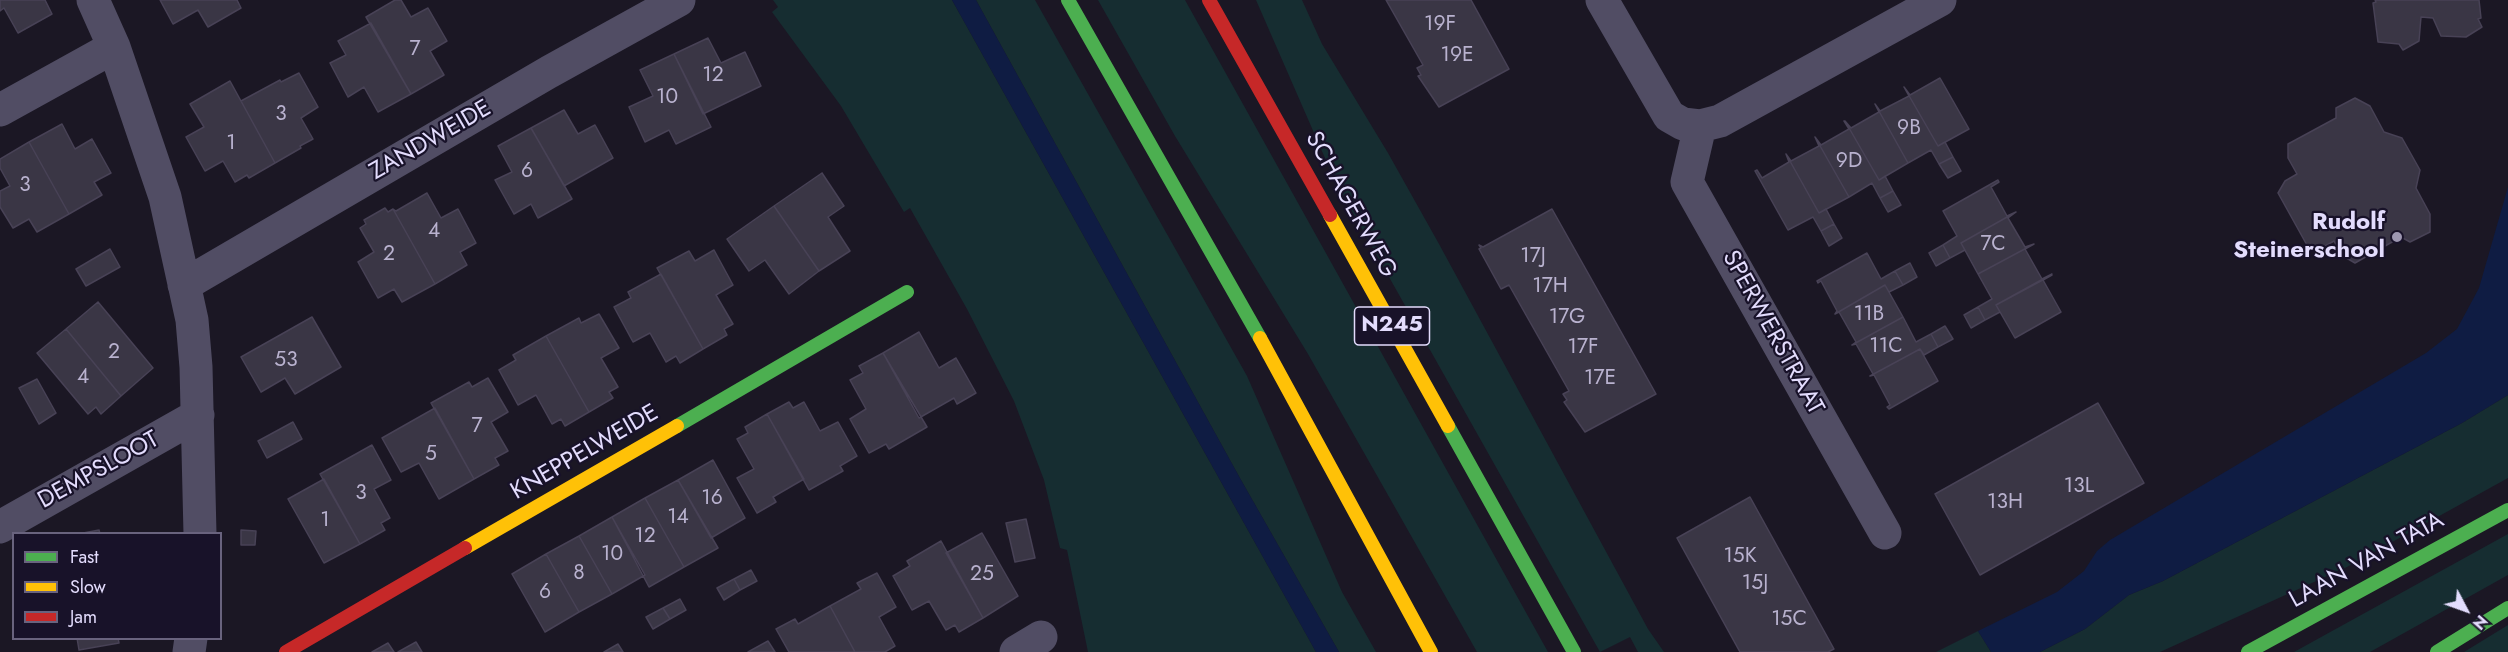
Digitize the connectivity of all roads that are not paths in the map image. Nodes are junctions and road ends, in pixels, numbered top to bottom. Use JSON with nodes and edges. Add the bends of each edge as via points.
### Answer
{"nodes":[{"id":1,"x":93,"y":0,"type":"edge"},
{"id":2,"x":679,"y":0,"type":"edge"},
{"id":3,"x":1068,"y":0,"type":"edge"},
{"id":4,"x":1209,"y":0,"type":"edge"},
{"id":5,"x":1602,"y":0,"type":"edge"},
{"id":6,"x":1940,"y":0,"type":"edge"},
{"id":7,"x":114,"y":47,"type":"junction"},
{"id":8,"x":0,"y":110,"type":"edge"},
{"id":9,"x":1700,"y":126,"type":"junction"},
{"id":10,"x":184,"y":285,"type":"junction"},
{"id":11,"x":907,"y":292,"type":"dead end"},
{"id":12,"x":198,"y":415,"type":"junction"},
{"id":13,"x":2508,"y":510,"type":"edge"},
{"id":14,"x":0,"y":527,"type":"edge"},
{"id":15,"x":200,"y":532,"type":"edge"},
{"id":16,"x":1885,"y":533,"type":"dead end"},
{"id":17,"x":2508,"y":608,"type":"edge"},
{"id":18,"x":286,"y":652,"type":"edge"},
{"id":19,"x":1431,"y":652,"type":"edge"},
{"id":20,"x":1574,"y":652,"type":"edge"},
{"id":21,"x":2248,"y":652,"type":"edge"},
{"id":22,"x":2437,"y":652,"type":"edge"}],
"edges":[{"from":1,"to":7,"type":"street"},
{"from":2,"to":10,"type":"street","name":"ZANDWEIDE"},
{"from":3,"to":19,"type":"main road","via":[[1240,301]]},
{"from":4,"to":20,"type":"main road","name":"SCHAGERWEG","number":"N245"},
{"from":5,"to":9,"type":"street","via":[[1669,116],[1683,124]]},
{"from":6,"to":9,"type":"street","via":[[1720,121]]},
{"from":7,"to":8,"type":"street"},
{"from":7,"to":10,"type":"street","via":[[165,197]]},
{"from":9,"to":16,"type":"street","name":"SPERWERSTRAAT","via":[[1687,182]]},
{"from":10,"to":12,"type":"street","via":[[192,320]]},
{"from":11,"to":18,"type":"main road","name":"KNEPPELWEIDE"},
{"from":12,"to":14,"type":"street","name":"DEMPSLOOT"},
{"from":12,"to":15,"type":"street"},
{"from":13,"to":21,"type":"main road","name":"LAAN VAN TATA"},
{"from":17,"to":22,"type":"main road"}]}
